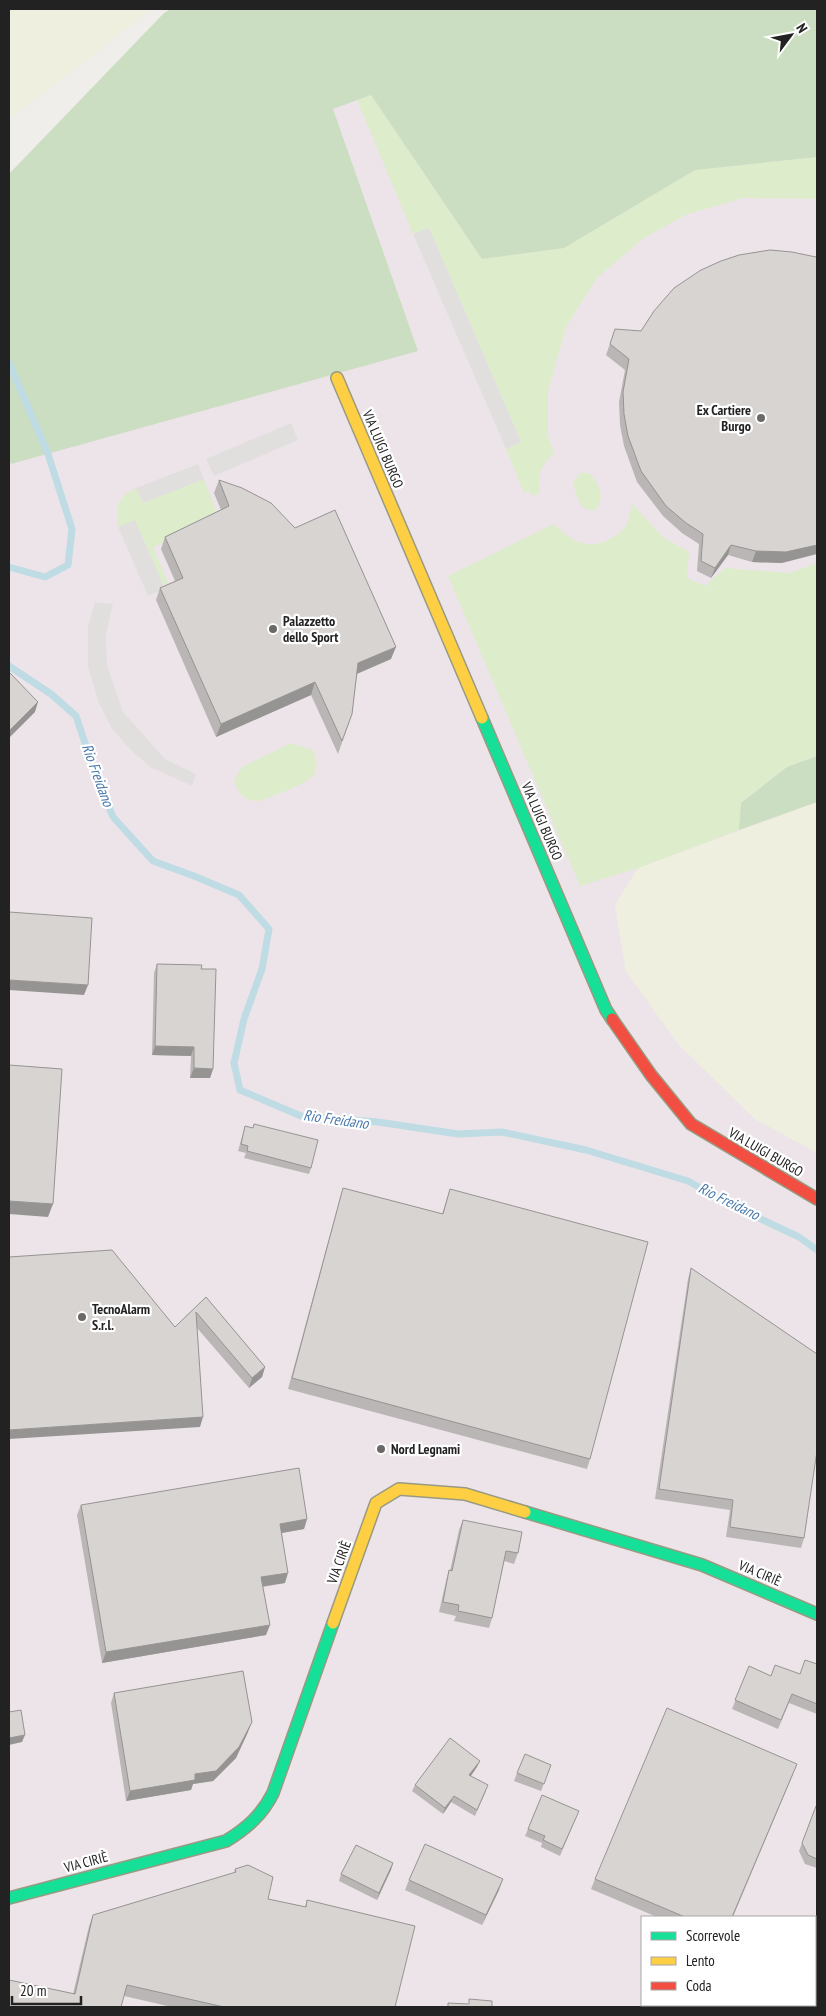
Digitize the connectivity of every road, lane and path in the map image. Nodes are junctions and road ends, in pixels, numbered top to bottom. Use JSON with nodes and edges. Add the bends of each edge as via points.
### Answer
{"nodes":[{"id":1,"x":337,"y":378,"type":"dead end"},
{"id":2,"x":817,"y":1199,"type":"edge"},
{"id":3,"x":817,"y":1614,"type":"edge"},
{"id":4,"x":9,"y":1898,"type":"edge"}],
"edges":[{"from":1,"to":2,"type":"street","name":"VIA LUIGI BURGO","via":[[606,1010],[690,1124]]},
{"from":3,"to":4,"type":"street","name":"VIA CIRIÈ","via":[[702,1565],[465,1494],[399,1489],[376,1504],[273,1793],[252,1825],[226,1841]]}]}
